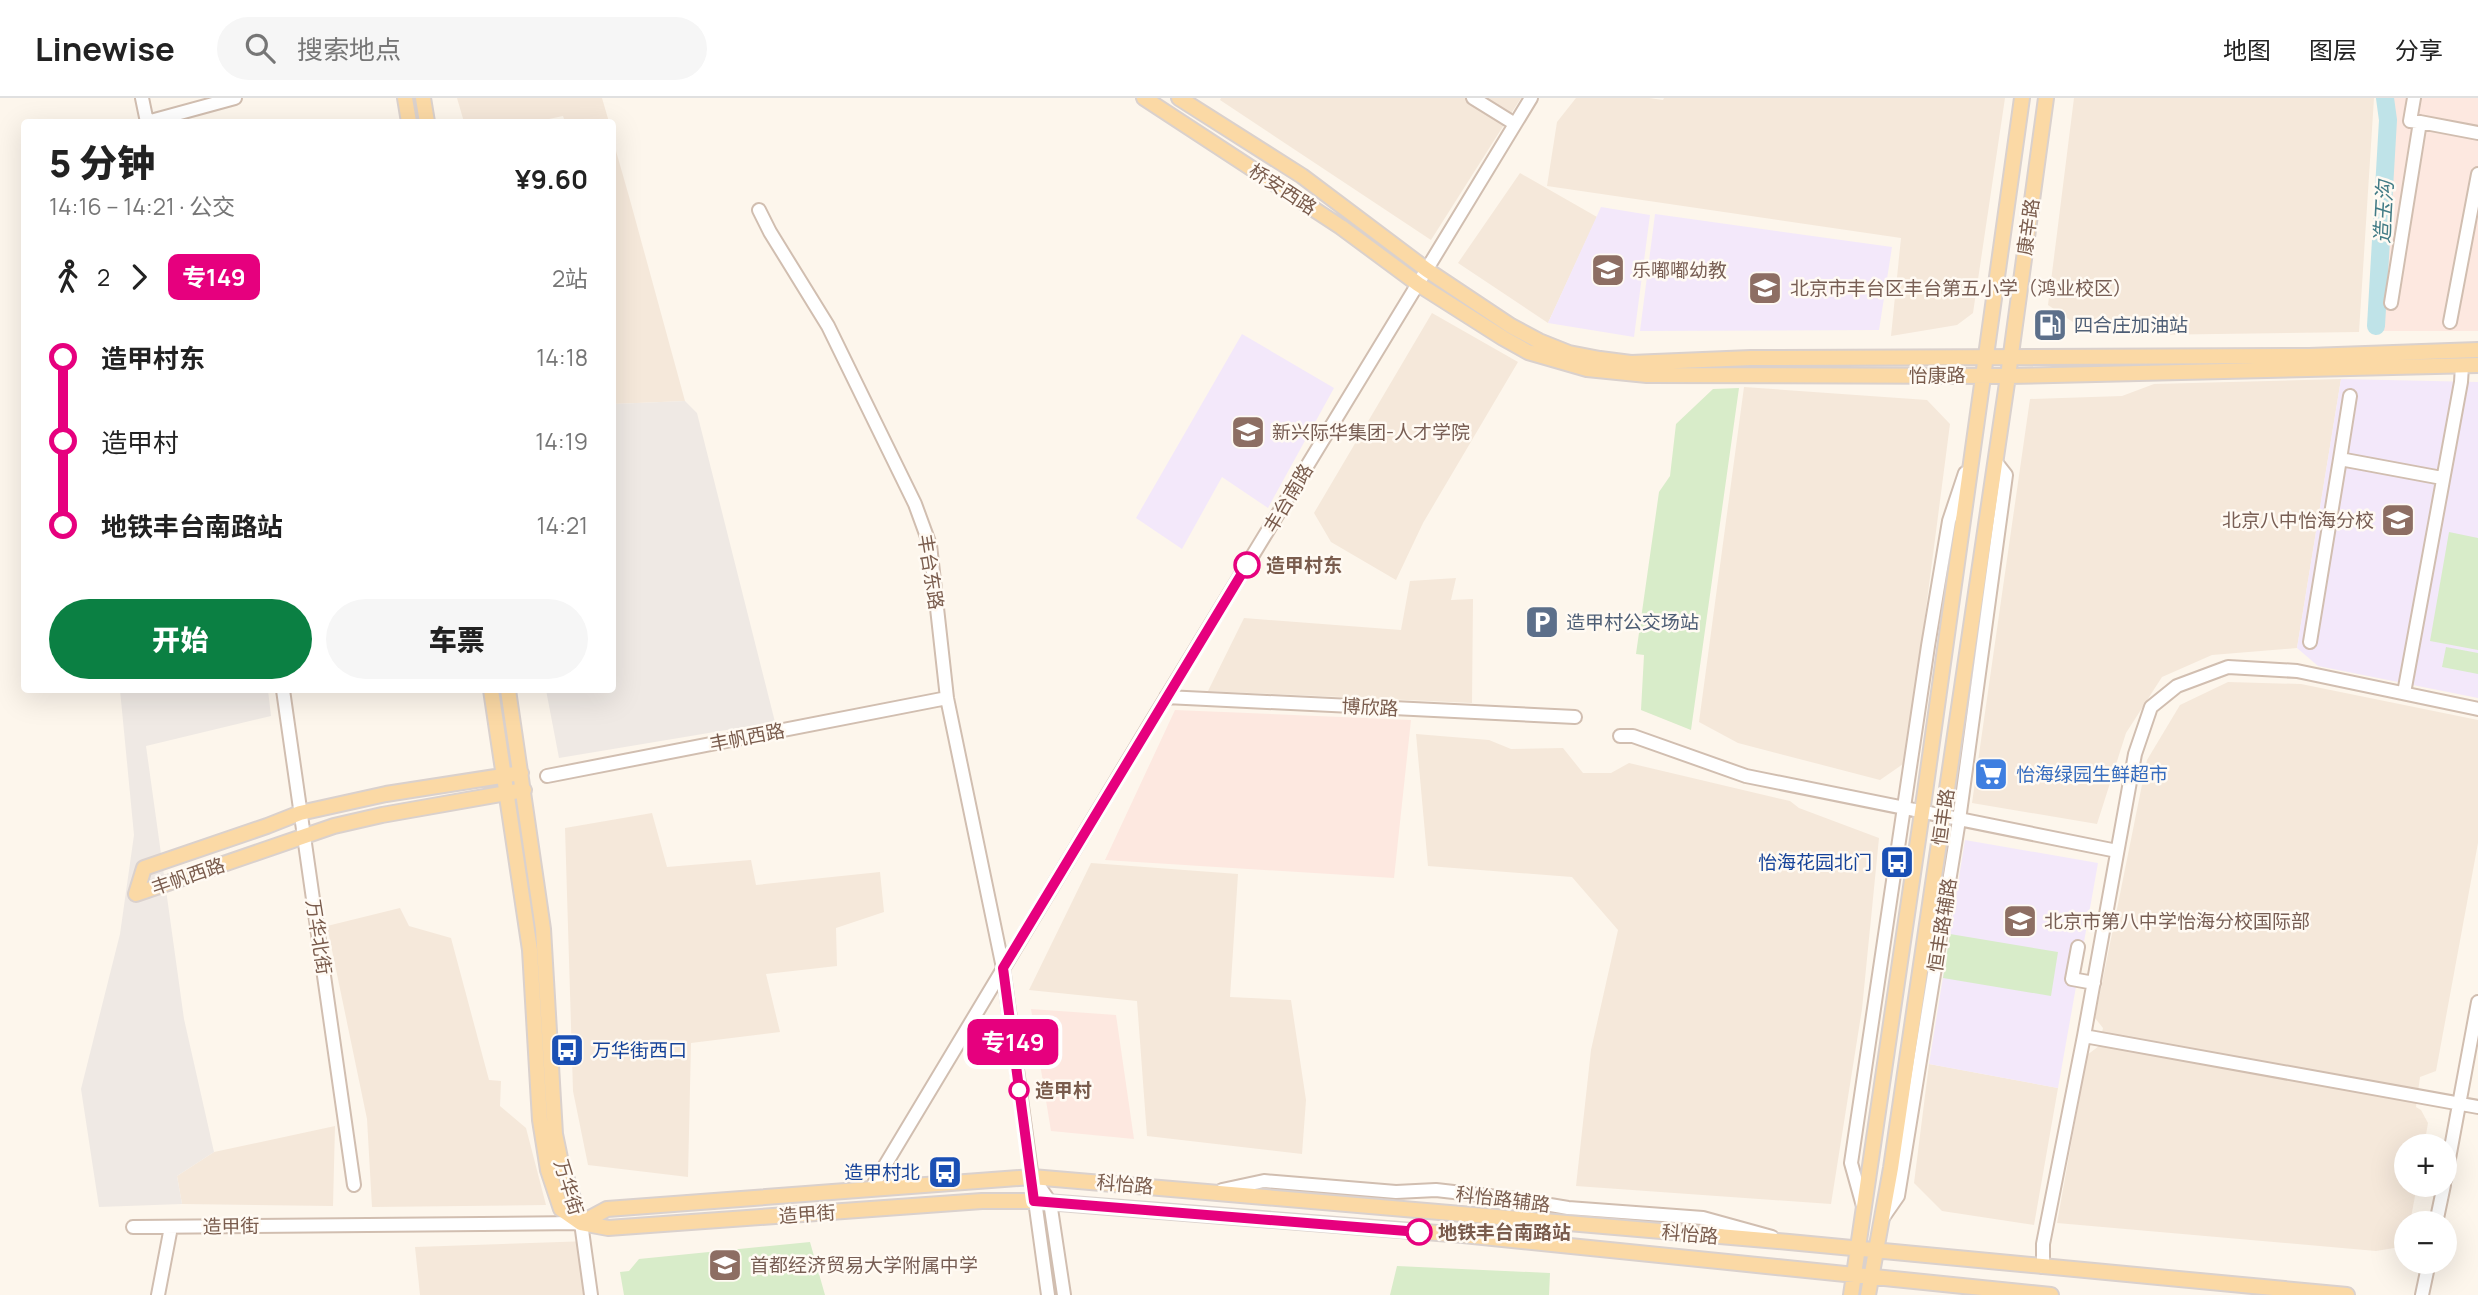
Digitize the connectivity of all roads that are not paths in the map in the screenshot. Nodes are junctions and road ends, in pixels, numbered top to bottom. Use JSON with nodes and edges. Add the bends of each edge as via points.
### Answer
{"nodes":[{"id":1,"x":142,"y":98,"type":"edge"},
{"id":2,"x":235,"y":98,"type":"edge"},
{"id":3,"x":405,"y":98,"type":"edge"},
{"id":4,"x":424,"y":98,"type":"edge"},
{"id":5,"x":1144,"y":98,"type":"edge"},
{"id":6,"x":1179,"y":98,"type":"edge"},
{"id":7,"x":1473,"y":98,"type":"edge"},
{"id":8,"x":1531,"y":98,"type":"edge"},
{"id":9,"x":2022,"y":98,"type":"edge"},
{"id":10,"x":2046,"y":98,"type":"edge"},
{"id":11,"x":2414,"y":98,"type":"edge"},
{"id":12,"x":146,"y":119,"type":"edge"},
{"id":13,"x":158,"y":119,"type":"edge"},
{"id":14,"x":408,"y":119,"type":"edge"},
{"id":15,"x":427,"y":119,"type":"edge"},
{"id":16,"x":2420,"y":122,"type":"junction"},
{"id":17,"x":1515,"y":124,"type":"junction"},
{"id":18,"x":2478,"y":133,"type":"edge"},
{"id":19,"x":2478,"y":174,"type":"edge"},
{"id":20,"x":759,"y":210,"type":"dead end"},
{"id":21,"x":1427,"y":270,"type":"junction"},
{"id":22,"x":1418,"y":284,"type":"junction"},
{"id":23,"x":2391,"y":303,"type":"dead end"},
{"id":24,"x":2451,"y":322,"type":"dead end"},
{"id":25,"x":2478,"y":350,"type":"edge"},
{"id":26,"x":1985,"y":357,"type":"junction"},
{"id":27,"x":2010,"y":357,"type":"junction"},
{"id":28,"x":2478,"y":365,"type":"edge"},
{"id":29,"x":2462,"y":366,"type":"junction"},
{"id":30,"x":1983,"y":375,"type":"junction"},
{"id":31,"x":2008,"y":376,"type":"junction"},
{"id":32,"x":2350,"y":396,"type":"dead end"},
{"id":33,"x":1973,"y":450,"type":"junction"},
{"id":34,"x":2340,"y":459,"type":"junction"},
{"id":35,"x":1996,"y":461,"type":"junction"},
{"id":36,"x":2442,"y":478,"type":"junction"},
{"id":37,"x":2310,"y":642,"type":"dead end"},
{"id":38,"x":283,"y":693,"type":"edge"},
{"id":39,"x":491,"y":693,"type":"edge"},
{"id":40,"x":508,"y":693,"type":"edge"},
{"id":41,"x":2404,"y":694,"type":"junction"},
{"id":42,"x":1166,"y":697,"type":"junction"},
{"id":43,"x":947,"y":698,"type":"junction"},
{"id":44,"x":2478,"y":709,"type":"edge"},
{"id":45,"x":1574,"y":717,"type":"dead end"},
{"id":46,"x":1620,"y":736,"type":"dead end"},
{"id":47,"x":521,"y":773,"type":"junction"},
{"id":48,"x":503,"y":775,"type":"junction"},
{"id":49,"x":547,"y":776,"type":"dead end"},
{"id":50,"x":524,"y":790,"type":"junction"},
{"id":51,"x":506,"y":794,"type":"junction"},
{"id":52,"x":1904,"y":808,"type":"junction"},
{"id":53,"x":1922,"y":812,"type":"junction"},
{"id":54,"x":300,"y":813,"type":"junction"},
{"id":55,"x":1943,"y":817,"type":"junction"},
{"id":56,"x":1959,"y":820,"type":"junction"},
{"id":57,"x":303,"y":835,"type":"junction"},
{"id":58,"x":2118,"y":851,"type":"junction"},
{"id":59,"x":2078,"y":947,"type":"dead end"},
{"id":60,"x":1003,"y":968,"type":"junction"},
{"id":61,"x":2094,"y":983,"type":"junction"},
{"id":62,"x":2478,"y":1002,"type":"edge"},
{"id":63,"x":2084,"y":1036,"type":"junction"},
{"id":64,"x":2460,"y":1103,"type":"junction"},
{"id":65,"x":2478,"y":1107,"type":"edge"},
{"id":66,"x":2454,"y":1134,"type":"edge"},
{"id":67,"x":1032,"y":1177,"type":"junction"},
{"id":68,"x":354,"y":1185,"type":"dead end"},
{"id":69,"x":872,"y":1187,"type":"junction"},
{"id":70,"x":1216,"y":1192,"type":"junction"},
{"id":71,"x":1034,"y":1201,"type":"junction"},
{"id":72,"x":1050,"y":1202,"type":"junction"},
{"id":73,"x":1863,"y":1207,"type":"junction"},
{"id":74,"x":1882,"y":1219,"type":"junction"},
{"id":75,"x":581,"y":1223,"type":"junction"},
{"id":76,"x":132,"y":1227,"type":"dead end"},
{"id":77,"x":171,"y":1227,"type":"junction"},
{"id":78,"x":1789,"y":1242,"type":"junction"},
{"id":79,"x":1857,"y":1249,"type":"junction"},
{"id":80,"x":1876,"y":1251,"type":"junction"},
{"id":81,"x":2043,"y":1267,"type":"junction"},
{"id":82,"x":1854,"y":1273,"type":"junction"},
{"id":83,"x":2426,"y":1274,"type":"edge"},
{"id":84,"x":1871,"y":1276,"type":"junction"},
{"id":85,"x":158,"y":1295,"type":"edge"},
{"id":86,"x":592,"y":1295,"type":"edge"},
{"id":87,"x":1048,"y":1295,"type":"edge"},
{"id":88,"x":1064,"y":1295,"type":"edge"},
{"id":89,"x":1851,"y":1295,"type":"edge"},
{"id":90,"x":1868,"y":1295,"type":"edge"},
{"id":91,"x":2051,"y":1295,"type":"edge"},
{"id":92,"x":2347,"y":1295,"type":"edge"},
{"id":93,"x":2422,"y":1295,"type":"edge"}],
"edges":[{"from":1,"to":12,"type":"street"},
{"from":2,"to":13,"type":"street"},
{"from":3,"to":14,"type":"main road"},
{"from":4,"to":15,"type":"main road"},
{"from":5,"to":22,"type":"main road","name":"桥安西路","via":[[1341,227]]},
{"from":6,"to":21,"type":"main road","name":"桥安西路","via":[[1302,176]]},
{"from":7,"to":17,"type":"street"},
{"from":8,"to":17,"type":"street","name":"丰台南路"},
{"from":9,"to":26,"type":"main road","name":"康辛路"},
{"from":10,"to":27,"type":"main road","name":"康辛路"},
{"from":11,"to":16,"type":"street","via":[[2410,121]]},
{"from":16,"to":18,"type":"street"},
{"from":16,"to":23,"type":"street"},
{"from":17,"to":21,"type":"street","name":"丰台南路"},
{"from":19,"to":24,"type":"street"},
{"from":20,"to":43,"type":"street","name":"丰台东路","via":[[828,326],[924,524]]},
{"from":21,"to":22,"type":"street","name":"丰台南路"},
{"from":21,"to":26,"type":"main road","name":"怡康路","via":[[1539,341],[1600,359],[1631,363]]},
{"from":22,"to":30,"type":"main road","name":"怡康路","via":[[1528,352],[1587,369],[1658,375]]},
{"from":22,"to":42,"type":"street","name":"丰台南路"},
{"from":25,"to":27,"type":"main road","name":"怡康路"},
{"from":26,"to":27,"type":"main road","name":"怡康路"},
{"from":26,"to":30,"type":"main road","name":"恒丰路"},
{"from":27,"to":31,"type":"main road","name":"恒丰路"},
{"from":28,"to":29,"type":"main road","name":"怡康路"},
{"from":29,"to":31,"type":"main road","name":"怡康路"},
{"from":29,"to":36,"type":"street"},
{"from":30,"to":31,"type":"main road","name":"怡康路"},
{"from":30,"to":33,"type":"main road","name":"恒丰路"},
{"from":31,"to":35,"type":"main road","name":"恒丰路"},
{"from":32,"to":34,"type":"street"},
{"from":33,"to":52,"type":"street","via":[[1949,521]]},
{"from":33,"to":53,"type":"main road","name":"恒丰路"},
{"from":34,"to":36,"type":"street"},
{"from":34,"to":37,"type":"street"},
{"from":35,"to":55,"type":"main road","name":"恒丰路"},
{"from":35,"to":56,"type":"street","name":"恒丰路辅路","via":[[2006,475]]},
{"from":36,"to":41,"type":"street"},
{"from":38,"to":54,"type":"street","name":"万华北街"},
{"from":39,"to":48,"type":"main road","name":"万华街"},
{"from":40,"to":47,"type":"main road","name":"万华街"},
{"from":41,"to":44,"type":"street"},
{"from":41,"to":58,"type":"street","via":[[2297,671],[2228,667],[2177,686],[2151,707],[2135,754]]},
{"from":42,"to":45,"type":"street","name":"博欣路"},
{"from":42,"to":60,"type":"street","name":"丰台南路"},
{"from":43,"to":49,"type":"street","name":"丰帆西路"},
{"from":43,"to":60,"type":"street","name":"丰台东路"},
{"from":46,"to":52,"type":"street","via":[[1633,736],[1746,776]]},
{"from":47,"to":48,"type":"main road","name":"丰帆西路"},
{"from":47,"to":50,"type":"main road","name":"万华街"},
{"from":48,"to":51,"type":"main road","name":"万华街"},
{"from":48,"to":54,"type":"main road","name":"丰帆西路"},
{"from":50,"to":51,"type":"main road","name":"丰帆西路"},
{"from":50,"to":75,"type":"main road","name":"万华街","via":[[546,964],[555,1134]]},
{"from":51,"to":57,"type":"main road","name":"丰帆西路","via":[[383,815]]},
{"from":51,"to":75,"type":"main road","name":"万华街","via":[[533,982],[544,1145],[561,1209]]},
{"from":52,"to":53,"type":"street"},
{"from":52,"to":73,"type":"street","via":[[1851,1163]]},
{"from":53,"to":55,"type":"street"},
{"from":53,"to":73,"type":"main road","name":"恒丰路"},
{"from":54,"to":57,"type":"street","name":"万华北街"},
{"from":54,"to":57,"type":"main road","name":"丰帆西路","via":[[144,868],[136,894]]},
{"from":55,"to":56,"type":"street"},
{"from":55,"to":74,"type":"main road","name":"恒丰路"},
{"from":56,"to":58,"type":"street"},
{"from":56,"to":74,"type":"street","name":"恒丰路辅路","via":[[1898,1196]]},
{"from":57,"to":68,"type":"street","name":"万华北街"},
{"from":58,"to":61,"type":"street"},
{"from":59,"to":61,"type":"street","via":[[2072,979]]},
{"from":60,"to":67,"type":"street"},
{"from":60,"to":69,"type":"street"},
{"from":61,"to":63,"type":"street"},
{"from":62,"to":64,"type":"street"},
{"from":63,"to":64,"type":"street"},
{"from":63,"to":81,"type":"street","via":[[2043,1244]]},
{"from":64,"to":65,"type":"street"},
{"from":64,"to":66,"type":"street"},
{"from":67,"to":69,"type":"main road","name":"造甲街"},
{"from":67,"to":70,"type":"main road","name":"科怡路"},
{"from":67,"to":71,"type":"street"},
{"from":67,"to":72,"type":"street"},
{"from":69,"to":75,"type":"main road","name":"造甲街","via":[[607,1209]]},
{"from":70,"to":78,"type":"main road","name":"科怡路"},
{"from":70,"to":78,"type":"street","name":"科怡路辅路","via":[[1264,1181],[1436,1191],[1568,1208],[1703,1218]]},
{"from":71,"to":72,"type":"main road","name":"科怡路"},
{"from":71,"to":75,"type":"main road","name":"造甲街","via":[[608,1228]]},
{"from":71,"to":87,"type":"street"},
{"from":72,"to":82,"type":"main road","name":"科怡路"},
{"from":72,"to":88,"type":"street"},
{"from":73,"to":79,"type":"main road","name":"恒丰路"},
{"from":74,"to":80,"type":"main road","name":"恒丰路"},
{"from":75,"to":77,"type":"street","name":"造甲街"},
{"from":75,"to":86,"type":"street"},
{"from":76,"to":77,"type":"street","name":"造甲街"},
{"from":77,"to":85,"type":"street"},
{"from":78,"to":79,"type":"main road","name":"科怡路"},
{"from":79,"to":80,"type":"main road","name":"科怡路"},
{"from":79,"to":82,"type":"main road","name":"恒丰路"},
{"from":80,"to":81,"type":"main road","name":"科怡路"},
{"from":80,"to":84,"type":"main road","name":"恒丰路"},
{"from":81,"to":92,"type":"main road","name":"科怡路"},
{"from":82,"to":84,"type":"main road","name":"科怡路"},
{"from":82,"to":89,"type":"main road","name":"恒丰路"},
{"from":83,"to":93,"type":"street"},
{"from":84,"to":90,"type":"main road","name":"恒丰路"},
{"from":84,"to":91,"type":"main road","name":"科怡路"}]}
